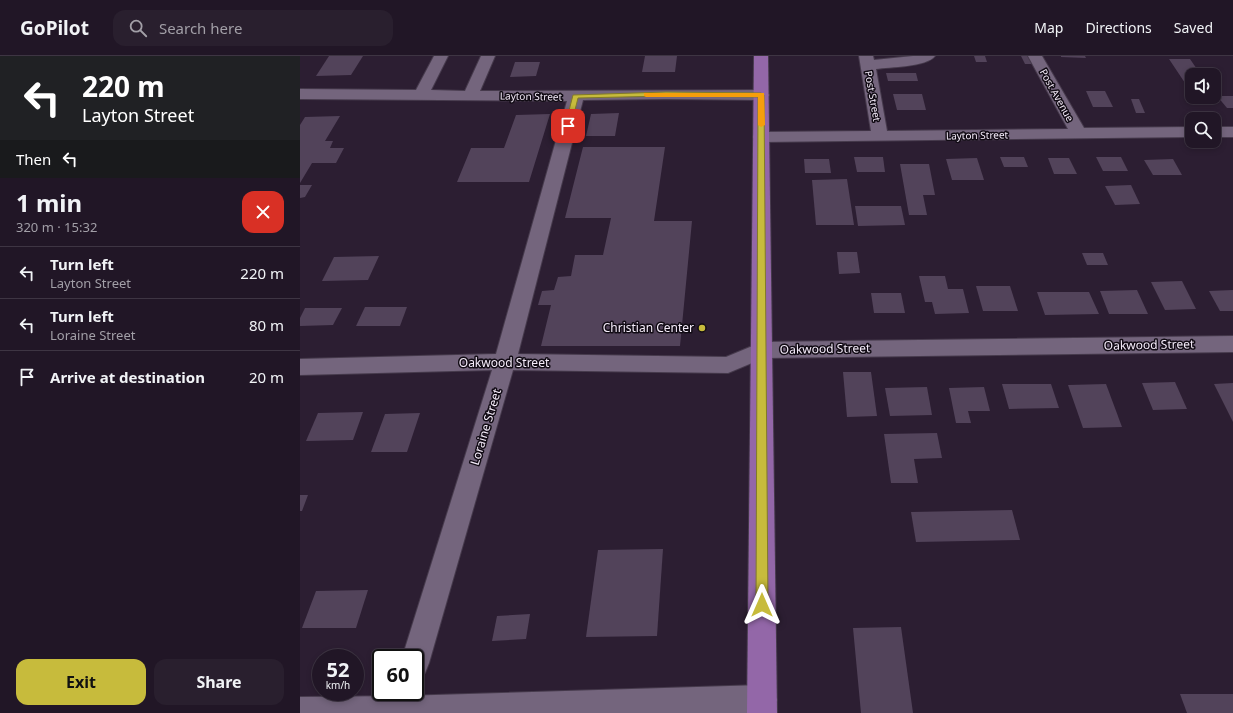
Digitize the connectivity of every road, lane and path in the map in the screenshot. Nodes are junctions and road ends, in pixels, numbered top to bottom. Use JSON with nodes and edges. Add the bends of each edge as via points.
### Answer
{"nodes":[{"id":1,"x":441,"y":56,"type":"edge"},
{"id":2,"x":488,"y":56,"type":"edge"},
{"id":3,"x":761,"y":56,"type":"edge"},
{"id":4,"x":928,"y":56,"type":"edge"},
{"id":5,"x":1035,"y":56,"type":"edge"},
{"id":6,"x":867,"y":60,"type":"edge"},
{"id":7,"x":300,"y":94,"type":"edge"},
{"id":8,"x":421,"y":95,"type":"junction"},
{"id":9,"x":471,"y":95,"type":"junction"},
{"id":10,"x":761,"y":95,"type":"junction"},
{"id":11,"x":576,"y":96,"type":"junction"},
{"id":12,"x":1185,"y":132,"type":"edge"},
{"id":13,"x":1221,"y":132,"type":"edge"},
{"id":14,"x":1233,"y":132,"type":"edge"},
{"id":15,"x":1079,"y":134,"type":"junction"},
{"id":16,"x":880,"y":136,"type":"junction"},
{"id":17,"x":761,"y":137,"type":"junction"},
{"id":18,"x":1233,"y":344,"type":"edge"},
{"id":19,"x":762,"y":350,"type":"junction"},
{"id":20,"x":505,"y":362,"type":"junction"},
{"id":21,"x":300,"y":367,"type":"edge"},
{"id":22,"x":419,"y":649,"type":"edge"},
{"id":23,"x":402,"y":705,"type":"edge"},
{"id":24,"x":762,"y":707,"type":"edge"},
{"id":25,"x":300,"y":712,"type":"edge"}],
"edges":[{"from":1,"to":8,"type":"street"},
{"from":2,"to":9,"type":"street"},
{"from":3,"to":10,"type":"main road"},
{"from":4,"to":6,"type":"street","via":[[912,61]]},
{"from":5,"to":15,"type":"street","name":"Post Avenue"},
{"from":6,"to":16,"type":"street","name":"Post Street"},
{"from":7,"to":8,"type":"street","name":"Layton Street"},
{"from":8,"to":9,"type":"street","name":"Layton Street"},
{"from":9,"to":11,"type":"street","name":"Layton Street"},
{"from":10,"to":11,"type":"street","name":"Layton Street"},
{"from":10,"to":17,"type":"main road"},
{"from":11,"to":20,"type":"street","name":"Loraine Street"},
{"from":12,"to":15,"type":"street","name":"Layton Street"},
{"from":13,"to":14,"type":"street"},
{"from":15,"to":16,"type":"street","name":"Layton Street"},
{"from":16,"to":17,"type":"street","name":"Layton Street"},
{"from":17,"to":19,"type":"main road"},
{"from":18,"to":19,"type":"street","name":"Oakwood Street"},
{"from":19,"to":20,"type":"street","name":"Oakwood Street","via":[[728,365]]},
{"from":19,"to":24,"type":"main road"},
{"from":20,"to":21,"type":"street","name":"Oakwood Street"},
{"from":20,"to":22,"type":"street","name":"Loraine Street"},
{"from":23,"to":24,"type":"street"},
{"from":23,"to":25,"type":"street"}]}
